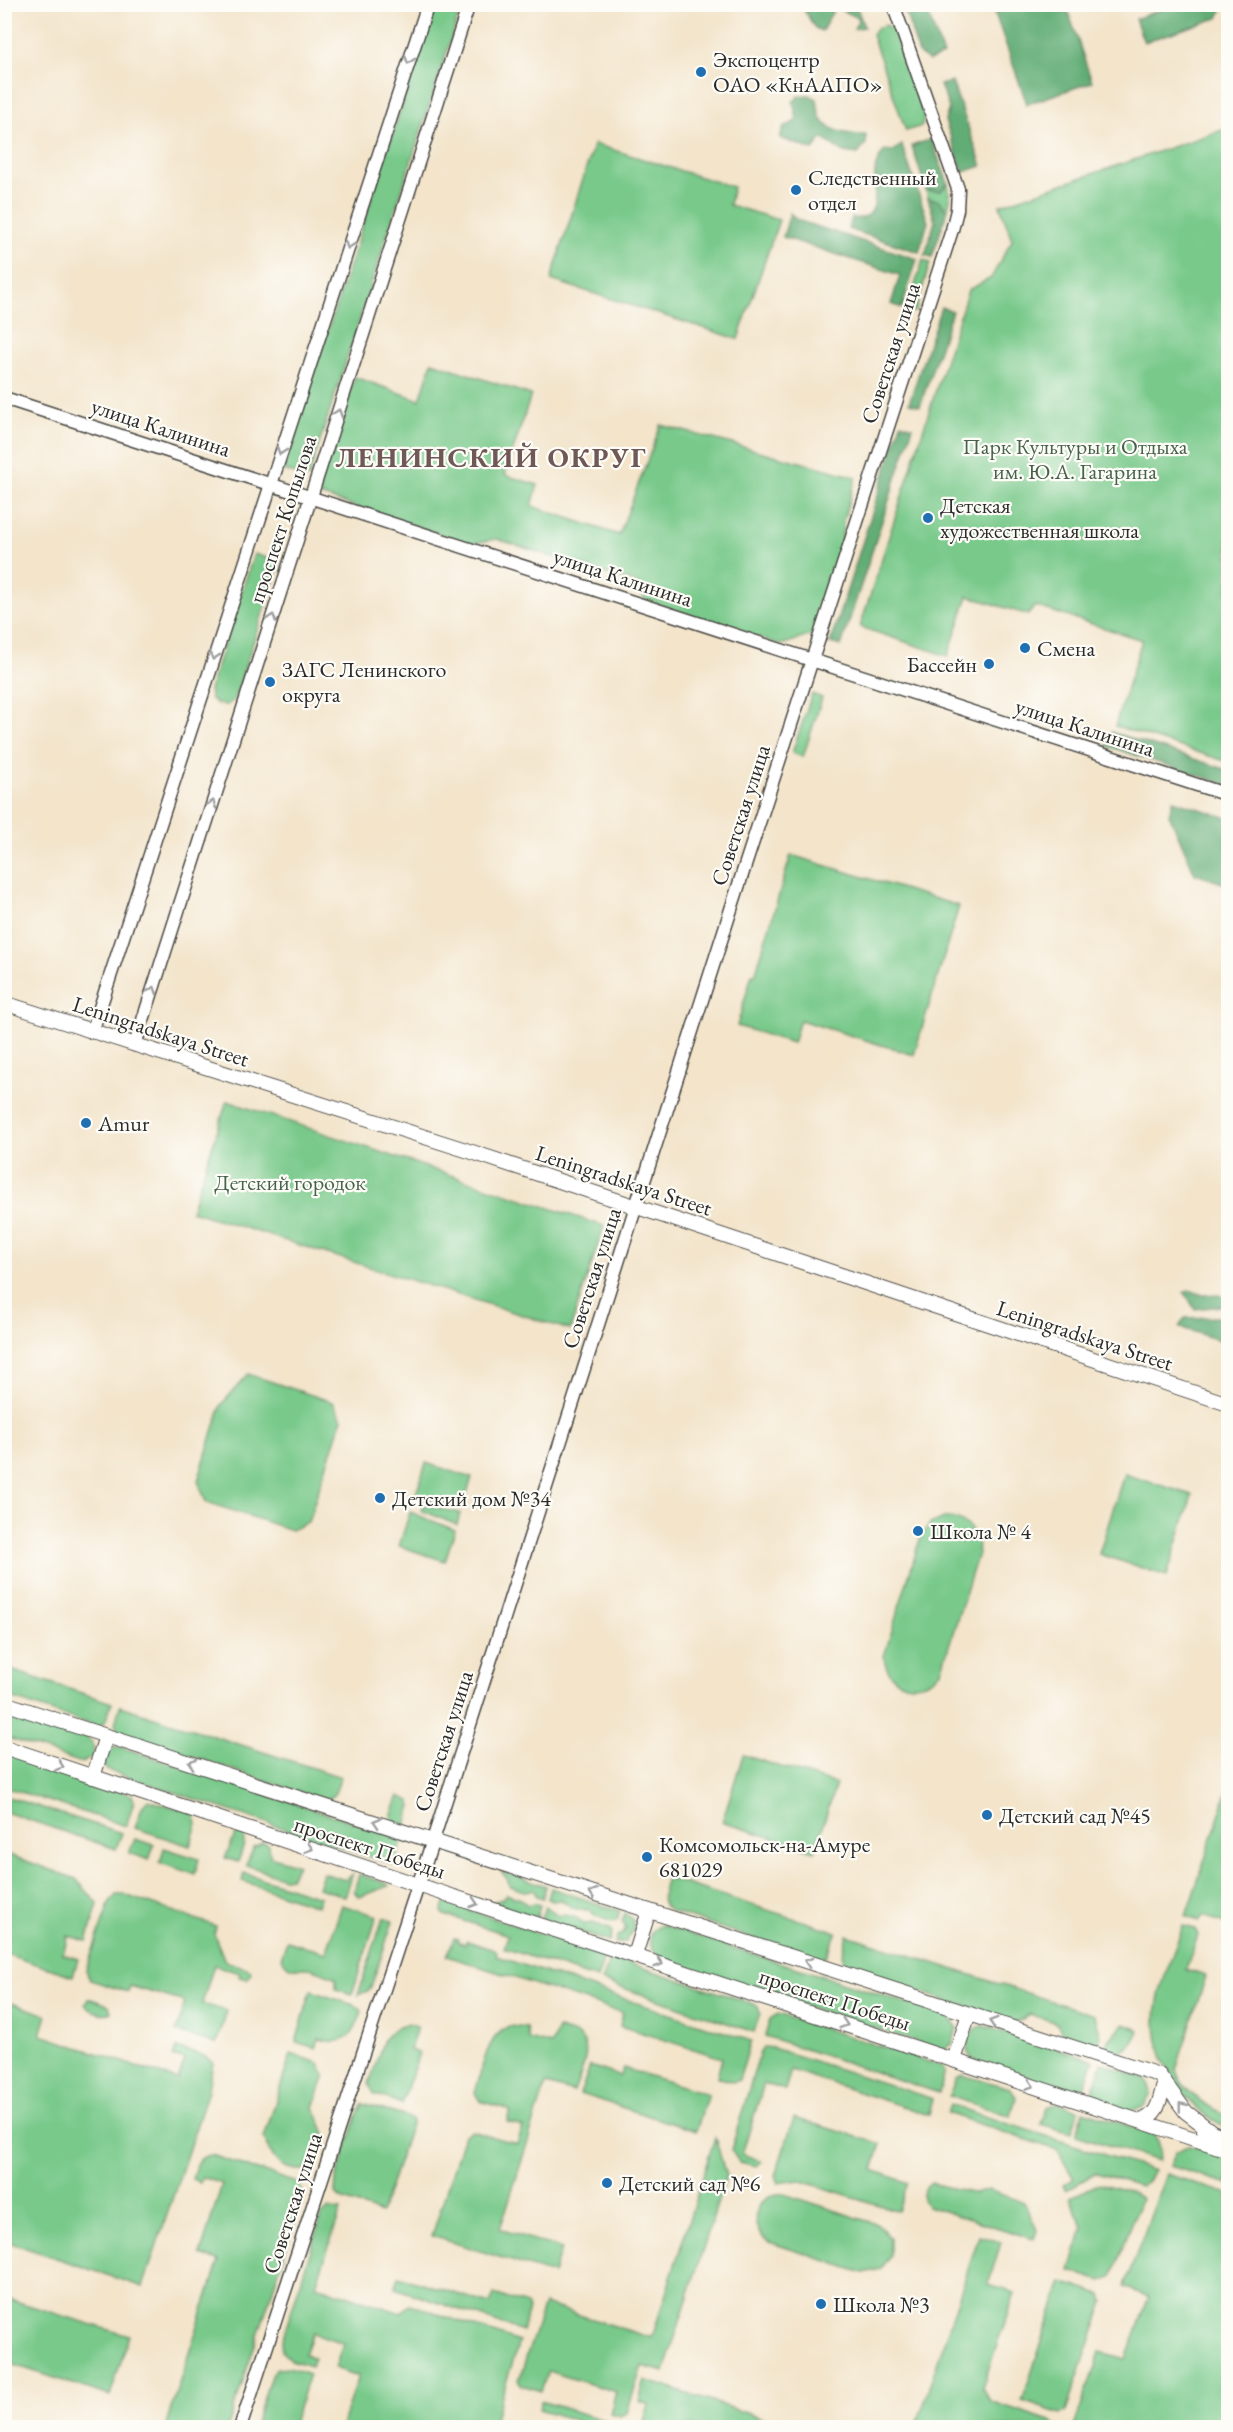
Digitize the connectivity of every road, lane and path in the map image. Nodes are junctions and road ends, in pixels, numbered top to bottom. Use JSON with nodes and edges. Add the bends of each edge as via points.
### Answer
{"nodes":[{"id":1,"x":428,"y":4,"type":"edge"},
{"id":2,"x":469,"y":4,"type":"edge"},
{"id":3,"x":893,"y":4,"type":"edge"},
{"id":4,"x":4,"y":398,"type":"edge"},
{"id":5,"x":270,"y":484,"type":"junction"},
{"id":6,"x":311,"y":498,"type":"junction"},
{"id":7,"x":813,"y":660,"type":"junction"},
{"id":8,"x":1228,"y":795,"type":"edge"},
{"id":9,"x":4,"y":1003,"type":"edge"},
{"id":10,"x":92,"y":1032,"type":"junction"},
{"id":11,"x":135,"y":1045,"type":"junction"},
{"id":12,"x":636,"y":1207,"type":"junction"},
{"id":13,"x":1228,"y":1404,"type":"edge"},
{"id":14,"x":4,"y":1703,"type":"edge"},
{"id":15,"x":106,"y":1736,"type":"junction"},
{"id":16,"x":4,"y":1747,"type":"edge"},
{"id":17,"x":93,"y":1777,"type":"junction"},
{"id":18,"x":433,"y":1840,"type":"junction"},
{"id":19,"x":418,"y":1885,"type":"junction"},
{"id":20,"x":649,"y":1911,"type":"junction"},
{"id":21,"x":635,"y":1955,"type":"junction"},
{"id":22,"x":969,"y":2014,"type":"junction"},
{"id":23,"x":954,"y":2060,"type":"junction"},
{"id":24,"x":1163,"y":2088,"type":"dead end"},
{"id":25,"x":1141,"y":2121,"type":"junction"},
{"id":26,"x":1211,"y":2131,"type":"junction"},
{"id":27,"x":1176,"y":2133,"type":"junction"},
{"id":28,"x":1228,"y":2137,"type":"edge"},
{"id":29,"x":1228,"y":2150,"type":"edge"},
{"id":30,"x":240,"y":2427,"type":"edge"}],
"edges":[{"from":1,"to":5,"type":"street","name":"проспект Копылова","one_way":true},
{"from":6,"to":2,"type":"street","name":"проспект Копылова","one_way":true},
{"from":3,"to":7,"type":"street","name":"Советская улица","via":[[958,189],[957,210]]},
{"from":4,"to":5,"type":"street","name":"улица Калинина"},
{"from":5,"to":6,"type":"street","name":"улица Калинина"},
{"from":5,"to":10,"type":"street","name":"проспект Копылова","one_way":true},
{"from":6,"to":7,"type":"street","name":"улица Калинина"},
{"from":11,"to":6,"type":"street","name":"проспект Копылова","one_way":true},
{"from":7,"to":8,"type":"street","name":"улица Калинина"},
{"from":7,"to":12,"type":"street","name":"Советская улица"},
{"from":9,"to":10,"type":"main road","name":"Leningradskaya Street"},
{"from":10,"to":11,"type":"main road","name":"Leningradskaya Street"},
{"from":11,"to":12,"type":"main road","name":"Leningradskaya Street"},
{"from":12,"to":13,"type":"main road","name":"Leningradskaya Street"},
{"from":12,"to":18,"type":"street","name":"Советская улица"},
{"from":14,"to":15,"type":"main road","name":"проспект Победы"},
{"from":15,"to":17,"type":"main road"},
{"from":18,"to":15,"type":"main road","name":"проспект Победы","one_way":true},
{"from":16,"to":17,"type":"main road","name":"проспект Победы","one_way":true},
{"from":17,"to":19,"type":"main road","name":"проспект Победы","one_way":true},
{"from":18,"to":19,"type":"street","name":"Советская улица"},
{"from":20,"to":18,"type":"main road","name":"проспект Победы","one_way":true},
{"from":19,"to":21,"type":"main road","name":"проспект Победы","one_way":true},
{"from":19,"to":30,"type":"street","name":"Советская улица"},
{"from":20,"to":21,"type":"main road"},
{"from":22,"to":20,"type":"main road","name":"проспект Победы","one_way":true},
{"from":21,"to":23,"type":"main road","name":"проспект Победы","one_way":true},
{"from":22,"to":23,"type":"main road"},
{"from":26,"to":22,"type":"main road","name":"проспект Победы","one_way":true,"via":[[1186,2112],[1159,2075]]},
{"from":23,"to":25,"type":"main road","name":"проспект Победы","one_way":true},
{"from":24,"to":25,"type":"main road","via":[[1159,2108]]},
{"from":25,"to":27,"type":"main road","name":"проспект Победы"},
{"from":26,"to":27,"type":"main road","name":"проспект Победы","via":[[1192,2128]]},
{"from":26,"to":28,"type":"main road","name":"проспект Победы"},
{"from":27,"to":29,"type":"main road","name":"проспект Победы"}]}
